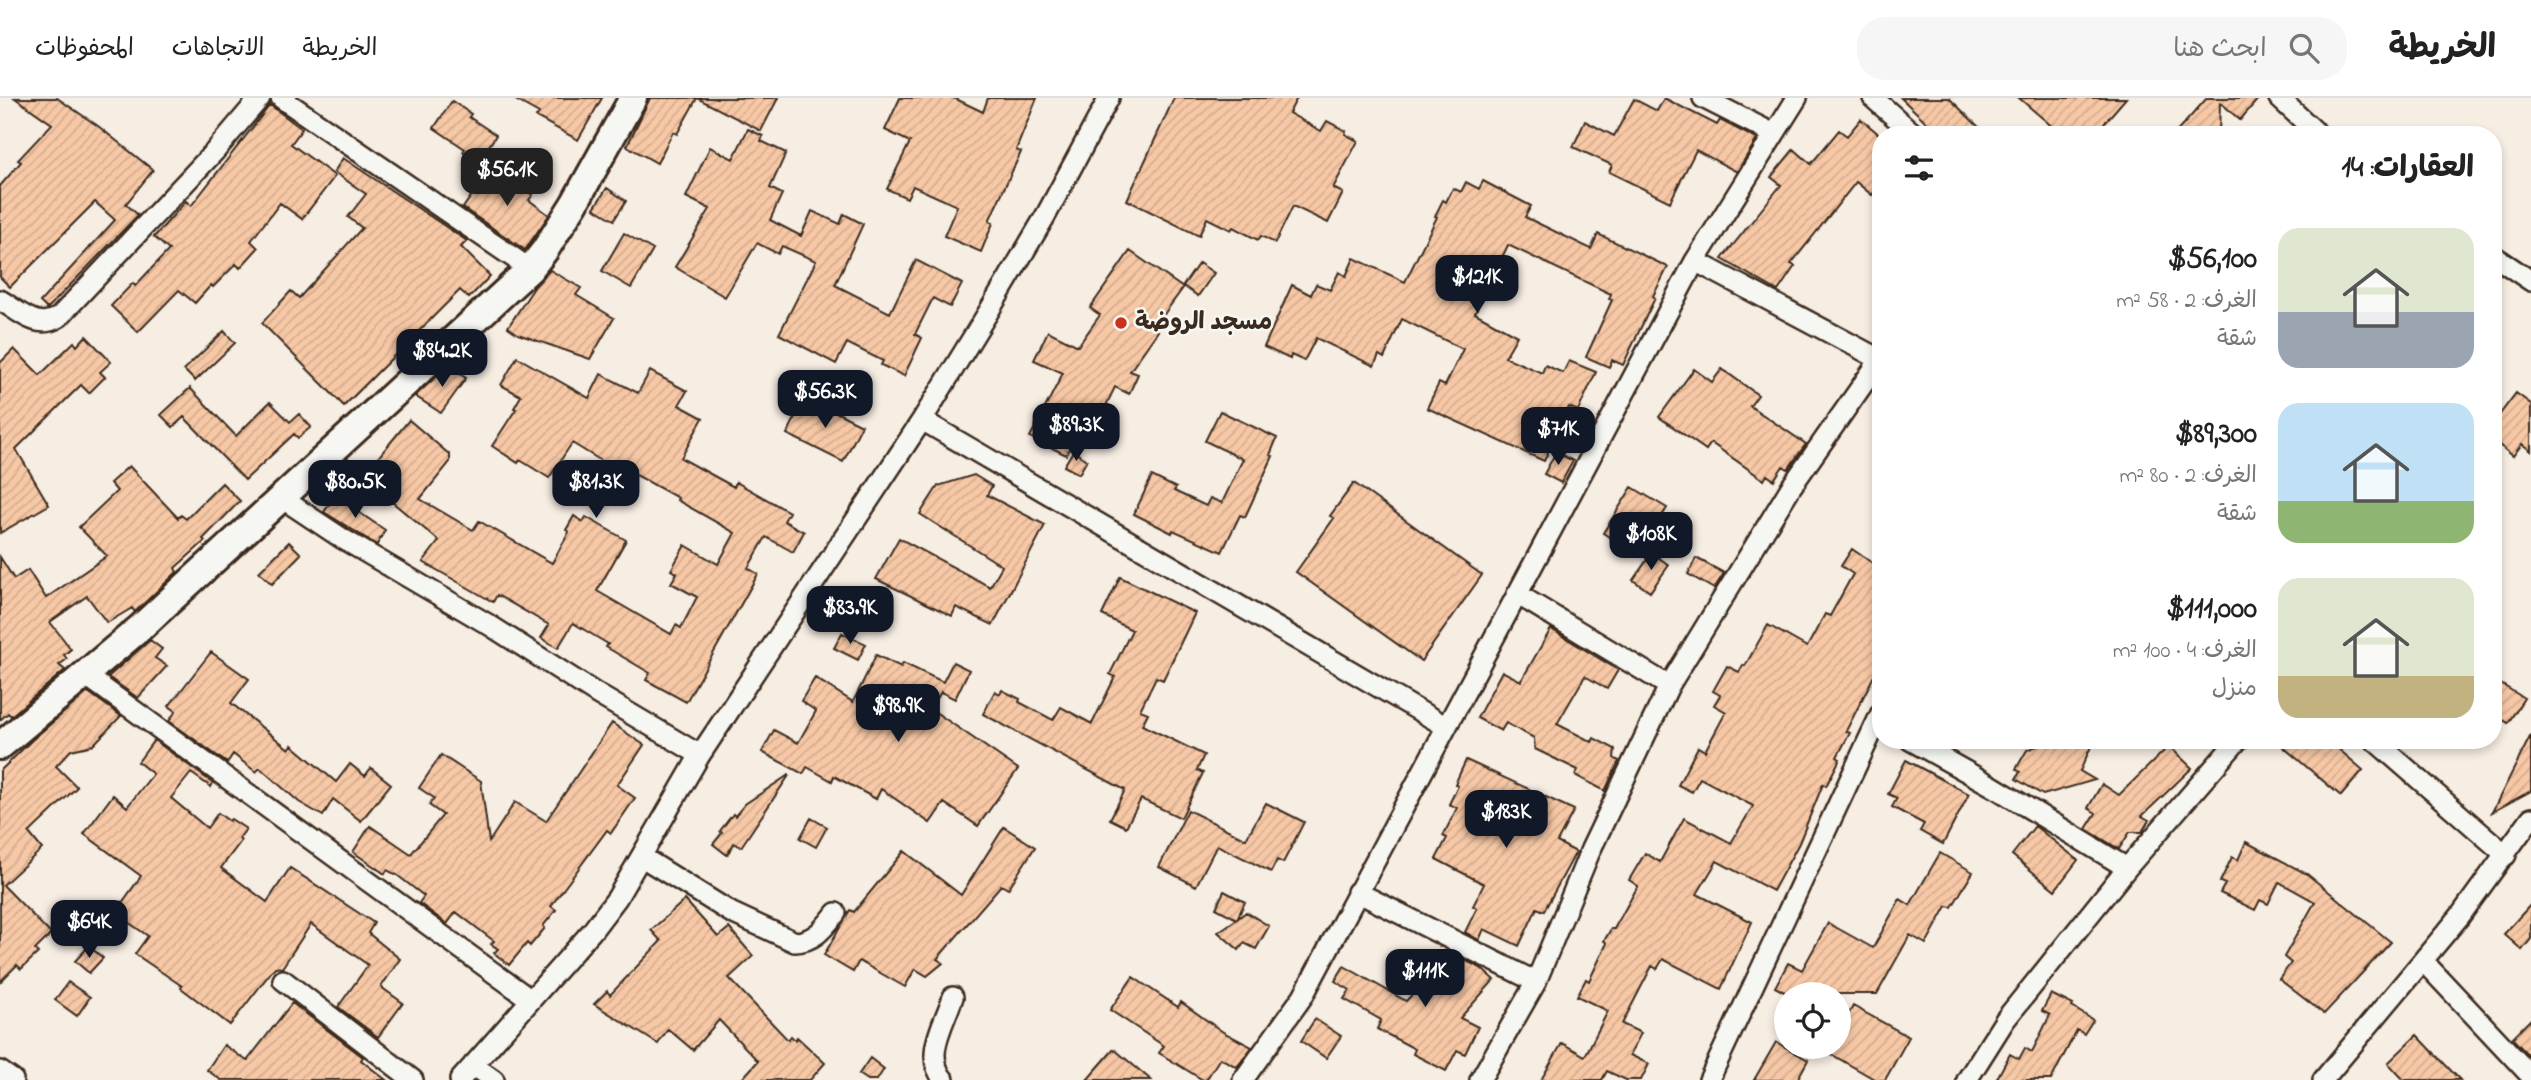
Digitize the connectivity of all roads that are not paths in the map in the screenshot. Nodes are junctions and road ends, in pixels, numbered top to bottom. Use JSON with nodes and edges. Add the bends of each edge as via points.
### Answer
{"nodes":[{"id":1,"x":260,"y":98,"type":"edge"},
{"id":2,"x":281,"y":98,"type":"edge"},
{"id":3,"x":633,"y":98,"type":"edge"},
{"id":4,"x":1109,"y":98,"type":"edge"},
{"id":5,"x":1703,"y":98,"type":"edge"},
{"id":6,"x":1797,"y":98,"type":"edge"},
{"id":7,"x":1873,"y":98,"type":"edge"},
{"id":8,"x":2279,"y":98,"type":"edge"},
{"id":9,"x":1905,"y":126,"type":"edge"},
{"id":10,"x":2309,"y":126,"type":"edge"},
{"id":11,"x":1774,"y":134,"type":"junction"},
{"id":12,"x":1695,"y":261,"type":"junction"},
{"id":13,"x":2502,"y":261,"type":"edge"},
{"id":14,"x":530,"y":269,"type":"junction"},
{"id":15,"x":2531,"y":281,"type":"edge"},
{"id":16,"x":0,"y":300,"type":"edge"},
{"id":17,"x":1872,"y":355,"type":"edge"},
{"id":18,"x":1872,"y":373,"type":"edge"},
{"id":19,"x":922,"y":420,"type":"junction"},
{"id":20,"x":280,"y":497,"type":"junction"},
{"id":21,"x":1517,"y":594,"type":"junction"},
{"id":22,"x":84,"y":674,"type":"junction"},
{"id":23,"x":1669,"y":686,"type":"junction"},
{"id":24,"x":1445,"y":726,"type":"junction"},
{"id":25,"x":1872,"y":737,"type":"edge"},
{"id":26,"x":0,"y":746,"type":"edge"},
{"id":27,"x":1926,"y":749,"type":"edge"},
{"id":28,"x":2230,"y":749,"type":"edge"},
{"id":29,"x":2384,"y":749,"type":"edge"},
{"id":30,"x":700,"y":755,"type":"junction"},
{"id":31,"x":2531,"y":818,"type":"edge"},
{"id":32,"x":2506,"y":855,"type":"junction"},
{"id":33,"x":642,"y":857,"type":"junction"},
{"id":34,"x":2126,"y":868,"type":"junction"},
{"id":35,"x":1357,"y":892,"type":"junction"},
{"id":36,"x":836,"y":913,"type":"dead end"},
{"id":37,"x":2423,"y":961,"type":"junction"},
{"id":38,"x":283,"y":980,"type":"dead end"},
{"id":39,"x":1536,"y":982,"type":"junction"},
{"id":40,"x":953,"y":998,"type":"dead end"},
{"id":41,"x":531,"y":1000,"type":"junction"},
{"id":42,"x":473,"y":1065,"type":"junction"},
{"id":43,"x":0,"y":1070,"type":"edge"},
{"id":44,"x":2531,"y":1076,"type":"edge"},
{"id":45,"x":13,"y":1080,"type":"edge"},
{"id":46,"x":413,"y":1080,"type":"edge"},
{"id":47,"x":460,"y":1080,"type":"edge"},
{"id":48,"x":494,"y":1080,"type":"edge"},
{"id":49,"x":944,"y":1080,"type":"edge"},
{"id":50,"x":1243,"y":1080,"type":"edge"},
{"id":51,"x":1480,"y":1080,"type":"edge"},
{"id":52,"x":1709,"y":1080,"type":"edge"},
{"id":53,"x":1967,"y":1080,"type":"edge"},
{"id":54,"x":2323,"y":1080,"type":"edge"}],
"edges":[{"from":1,"to":16,"type":"street","via":[[59,317],[38,323]]},
{"from":2,"to":14,"type":"street"},
{"from":3,"to":14,"type":"street","via":[[574,204]]},
{"from":4,"to":19,"type":"street","via":[[1046,215]]},
{"from":5,"to":11,"type":"street"},
{"from":6,"to":11,"type":"street"},
{"from":7,"to":9,"type":"street"},
{"from":8,"to":10,"type":"street"},
{"from":11,"to":12,"type":"street"},
{"from":12,"to":17,"type":"street"},
{"from":12,"to":21,"type":"street"},
{"from":13,"to":15,"type":"street"},
{"from":14,"to":20,"type":"street"},
{"from":18,"to":23,"type":"street","via":[[1791,487]]},
{"from":19,"to":24,"type":"street"},
{"from":19,"to":30,"type":"street"},
{"from":20,"to":22,"type":"street"},
{"from":20,"to":30,"type":"street"},
{"from":21,"to":23,"type":"street"},
{"from":21,"to":24,"type":"street"},
{"from":22,"to":26,"type":"street"},
{"from":22,"to":41,"type":"street"},
{"from":23,"to":39,"type":"street","via":[[1591,849]]},
{"from":24,"to":35,"type":"street"},
{"from":25,"to":52,"type":"street"},
{"from":27,"to":34,"type":"street"},
{"from":28,"to":34,"type":"street"},
{"from":29,"to":32,"type":"street"},
{"from":30,"to":33,"type":"street"},
{"from":31,"to":32,"type":"street"},
{"from":32,"to":37,"type":"street"},
{"from":33,"to":36,"type":"street","via":[[732,913],[795,942],[815,937]]},
{"from":33,"to":41,"type":"street","via":[[592,931]]},
{"from":34,"to":53,"type":"street","via":[[2005,1020]]},
{"from":35,"to":39,"type":"street"},
{"from":35,"to":50,"type":"street","via":[[1303,996]]},
{"from":37,"to":44,"type":"street"},
{"from":37,"to":54,"type":"street"},
{"from":38,"to":46,"type":"street"},
{"from":39,"to":51,"type":"street"},
{"from":40,"to":49,"type":"street","via":[[934,1061]]},
{"from":41,"to":42,"type":"street"},
{"from":42,"to":47,"type":"street"},
{"from":42,"to":48,"type":"street"},
{"from":43,"to":45,"type":"street"}]}
